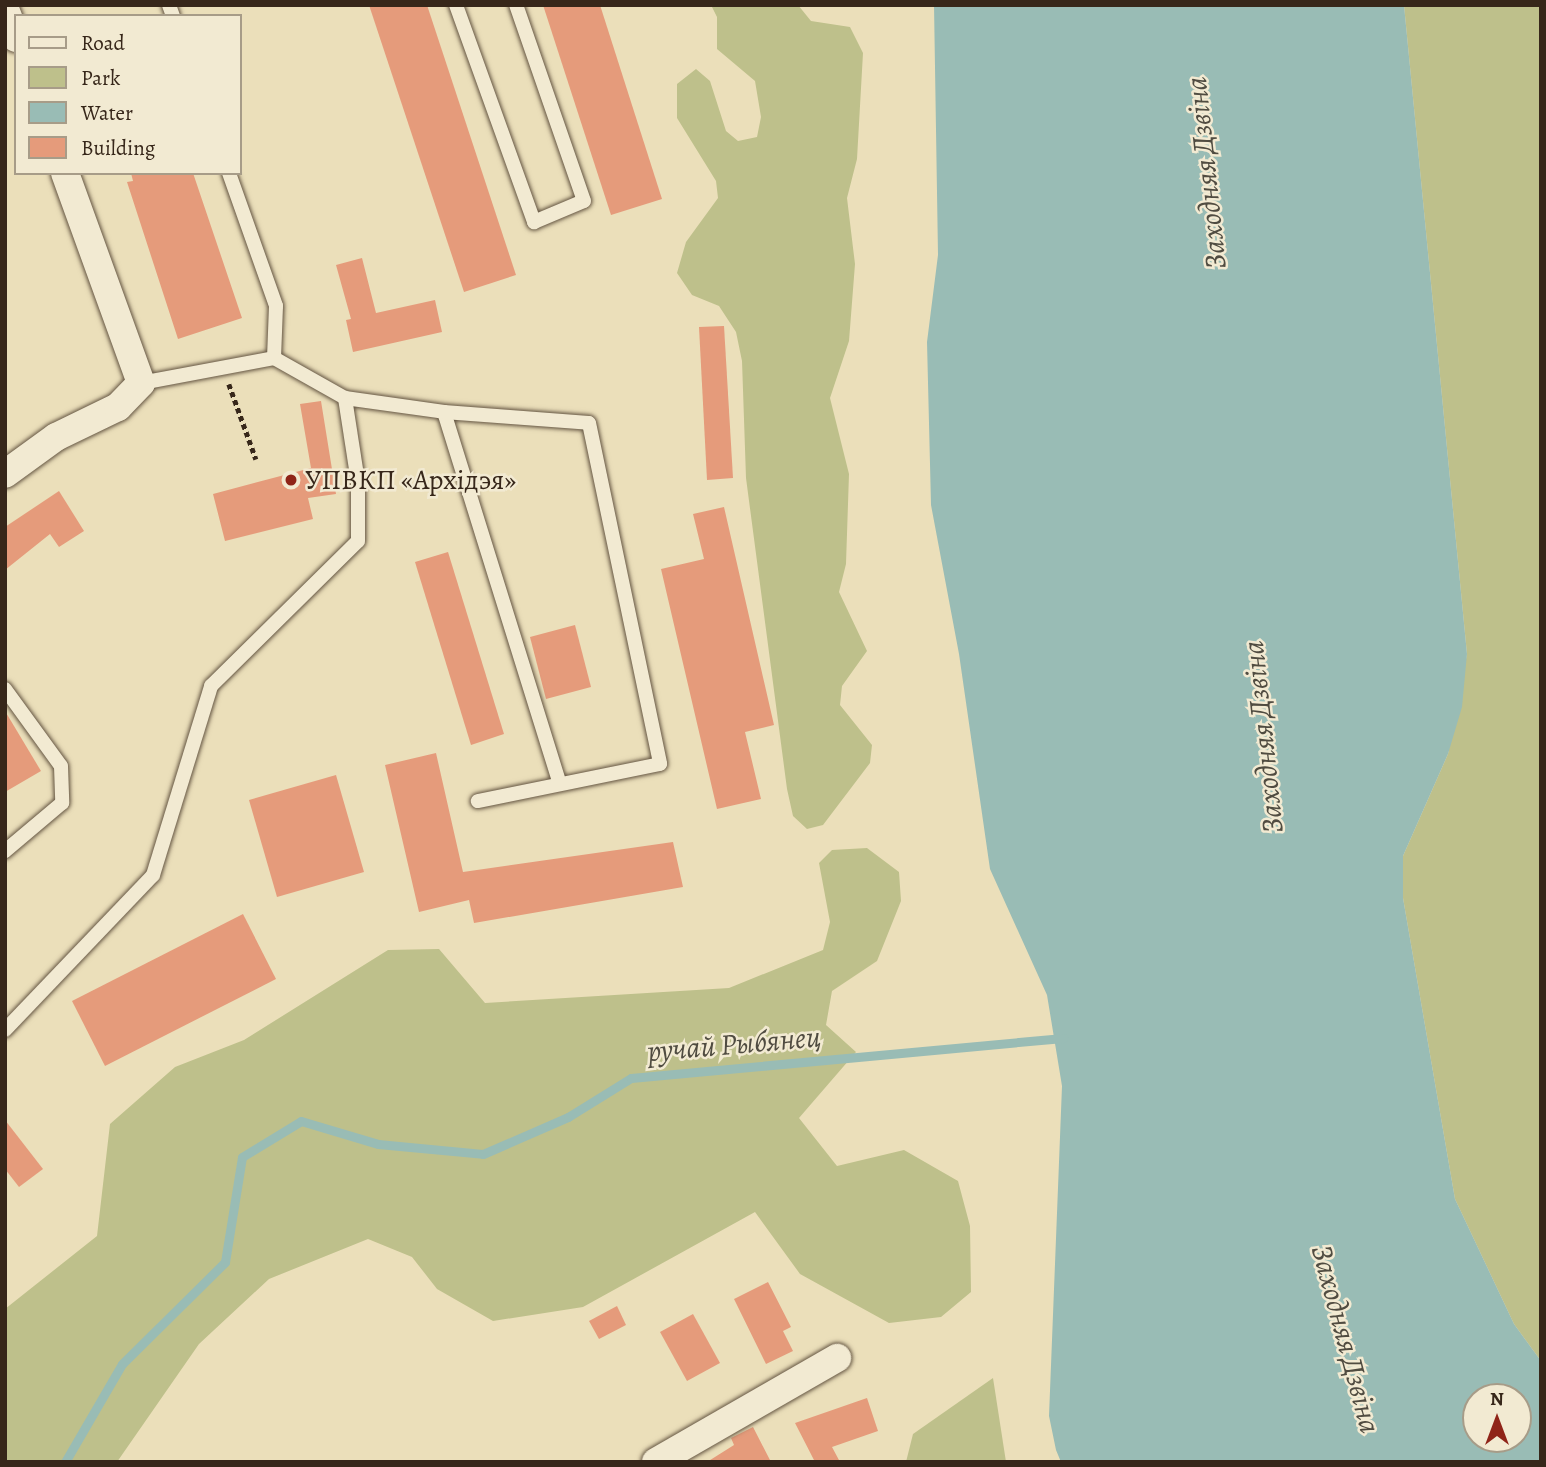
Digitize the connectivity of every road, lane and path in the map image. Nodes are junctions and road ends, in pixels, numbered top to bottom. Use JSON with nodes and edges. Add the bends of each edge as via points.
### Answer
{"nodes":[{"id":1,"x":456,"y":5,"type":"edge"},
{"id":2,"x":516,"y":5,"type":"edge"},
{"id":3,"x":66,"y":175,"type":"edge"},
{"id":4,"x":230,"y":175,"type":"edge"},
{"id":5,"x":274,"y":358,"type":"junction"},
{"id":6,"x":222,"y":367,"type":"junction"},
{"id":7,"x":141,"y":383,"type":"junction"},
{"id":8,"x":345,"y":398,"type":"junction"},
{"id":9,"x":443,"y":412,"type":"junction"},
{"id":10,"x":256,"y":459,"type":"dead end"},
{"id":11,"x":5,"y":474,"type":"edge"},
{"id":12,"x":5,"y":689,"type":"edge"},
{"id":13,"x":559,"y":782,"type":"junction"},
{"id":14,"x":478,"y":801,"type":"dead end"},
{"id":15,"x":5,"y":851,"type":"edge"},
{"id":16,"x":5,"y":1030,"type":"edge"},
{"id":17,"x":837,"y":1358,"type":"dead end"},
{"id":18,"x":656,"y":1462,"type":"edge"}],
"edges":[{"from":1,"to":2,"type":"lane","via":[[534,222],[584,201]]},
{"from":3,"to":7,"type":"street"},
{"from":4,"to":5,"type":"lane","via":[[276,306]]},
{"from":5,"to":6,"type":"lane"},
{"from":5,"to":8,"type":"lane"},
{"from":6,"to":7,"type":"lane"},
{"from":6,"to":10,"type":"path"},
{"from":7,"to":11,"type":"street","via":[[118,407],[56,437]]},
{"from":8,"to":9,"type":"lane"},
{"from":8,"to":16,"type":"lane","via":[[358,482],[358,541],[211,686],[153,875]]},
{"from":9,"to":13,"type":"lane"},
{"from":9,"to":13,"type":"lane","via":[[589,423],[660,764]]},
{"from":12,"to":15,"type":"lane","via":[[61,766],[62,803]]},
{"from":13,"to":14,"type":"lane"},
{"from":17,"to":18,"type":"street"}]}
